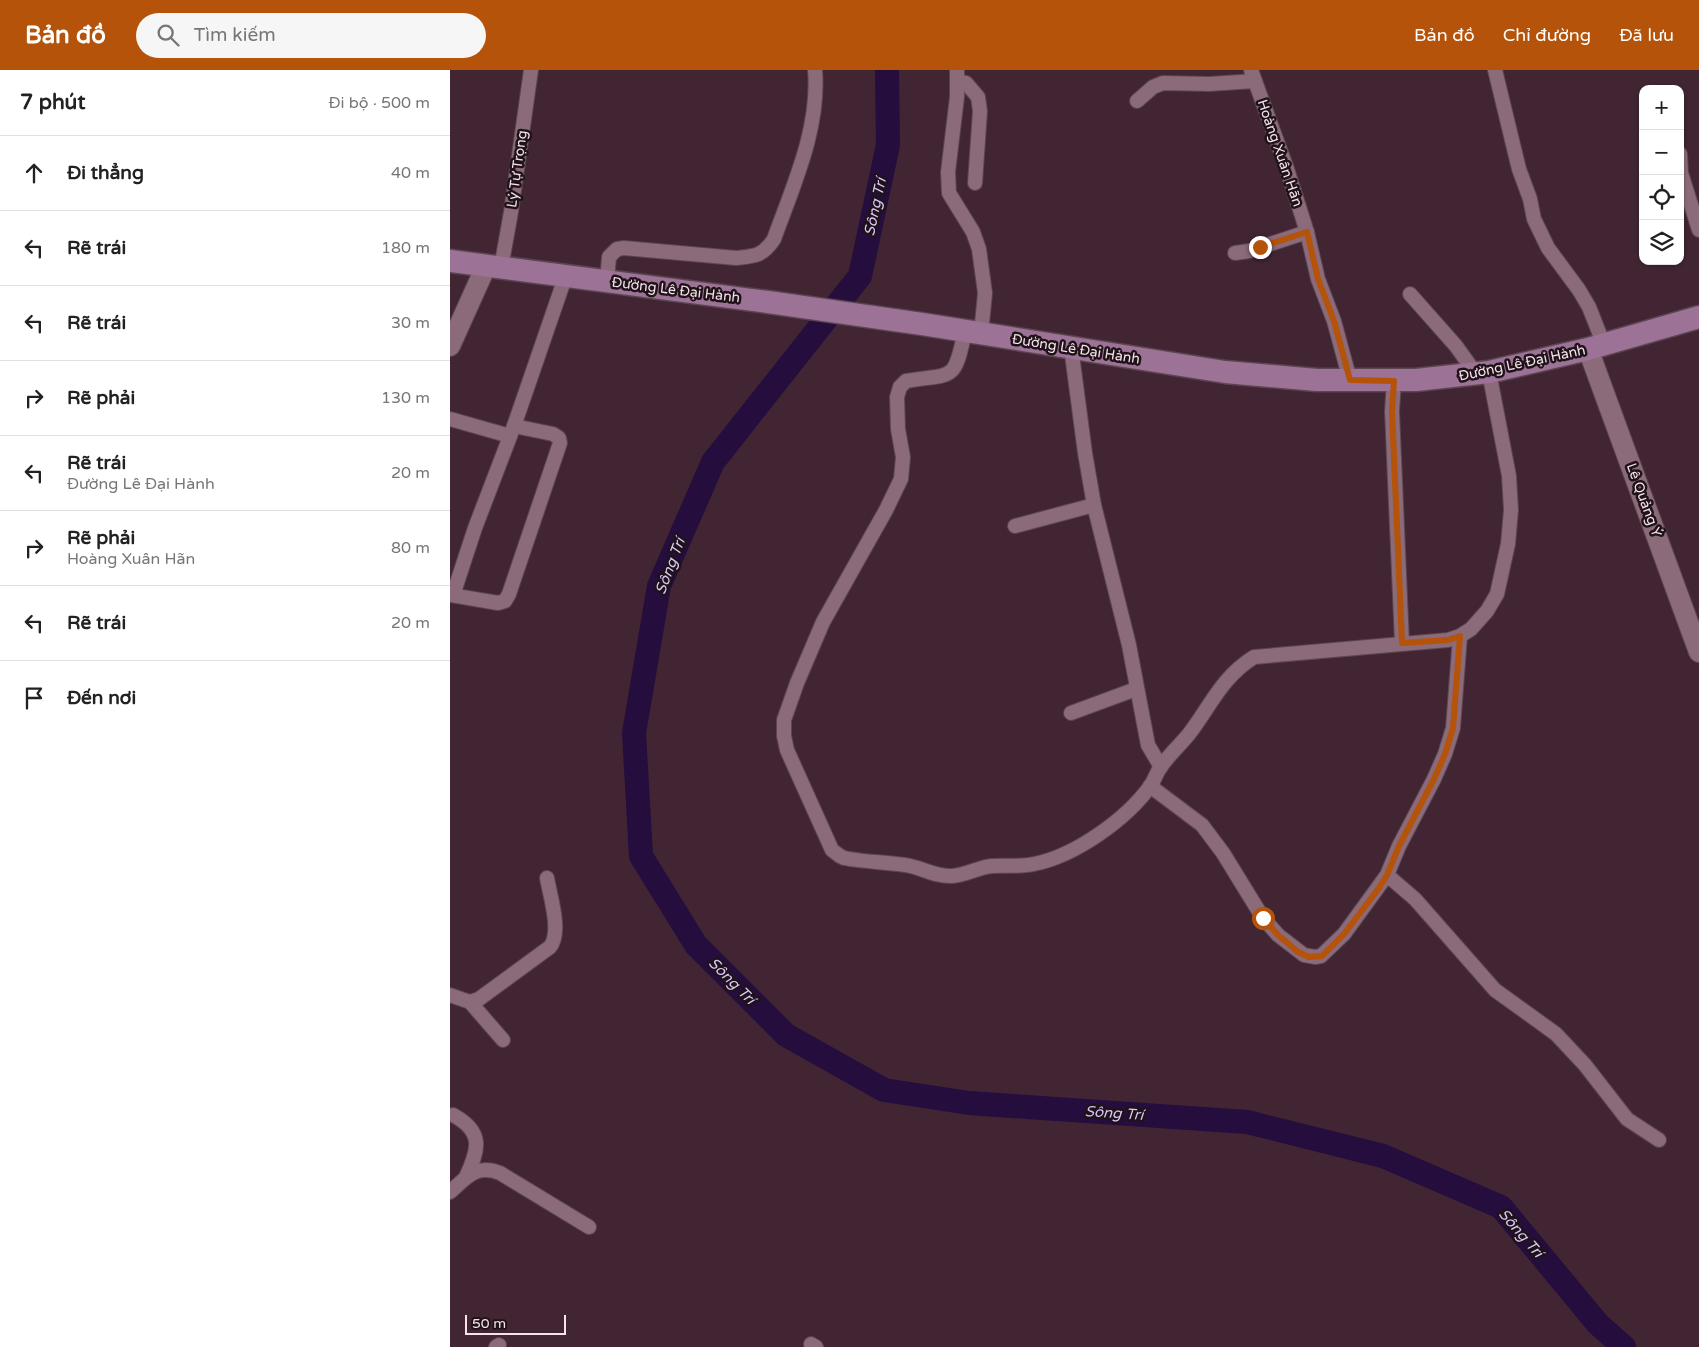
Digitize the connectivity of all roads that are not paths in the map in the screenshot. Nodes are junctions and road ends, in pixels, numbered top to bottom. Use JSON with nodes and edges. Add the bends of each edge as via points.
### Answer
{"nodes":[{"id":1,"x":531,"y":70,"type":"edge"},
{"id":2,"x":815,"y":70,"type":"edge"},
{"id":3,"x":1496,"y":70,"type":"edge"},
{"id":4,"x":958,"y":75,"type":"edge"},
{"id":5,"x":1253,"y":76,"type":"edge"},
{"id":6,"x":1137,"y":102,"type":"dead end"},
{"id":7,"x":1683,"y":175,"type":"edge"},
{"id":8,"x":975,"y":184,"type":"dead end"},
{"id":9,"x":1699,"y":230,"type":"edge"},
{"id":10,"x":1307,"y":232,"type":"junction"},
{"id":11,"x":1235,"y":253,"type":"dead end"},
{"id":12,"x":450,"y":261,"type":"edge"},
{"id":13,"x":493,"y":267,"type":"junction"},
{"id":14,"x":566,"y":275,"type":"junction"},
{"id":15,"x":607,"y":281,"type":"junction"},
{"id":16,"x":1410,"y":294,"type":"dead end"},
{"id":17,"x":1699,"y":317,"type":"edge"},
{"id":18,"x":973,"y":333,"type":"junction"},
{"id":19,"x":450,"y":346,"type":"edge"},
{"id":20,"x":1071,"y":347,"type":"junction"},
{"id":21,"x":1596,"y":347,"type":"junction"},
{"id":22,"x":1482,"y":373,"type":"junction"},
{"id":23,"x":1350,"y":380,"type":"junction"},
{"id":24,"x":1394,"y":381,"type":"junction"},
{"id":25,"x":450,"y":419,"type":"edge"},
{"id":26,"x":512,"y":431,"type":"junction"},
{"id":27,"x":1094,"y":505,"type":"junction"},
{"id":28,"x":1015,"y":526,"type":"dead end"},
{"id":29,"x":451,"y":595,"type":"edge"},
{"id":30,"x":1460,"y":636,"type":"junction"},
{"id":31,"x":1402,"y":643,"type":"junction"},
{"id":32,"x":1699,"y":652,"type":"edge"},
{"id":33,"x":1136,"y":690,"type":"junction"},
{"id":34,"x":1071,"y":714,"type":"dead end"},
{"id":35,"x":1161,"y":767,"type":"junction"},
{"id":36,"x":1150,"y":786,"type":"junction"},
{"id":37,"x":1387,"y":875,"type":"junction"},
{"id":38,"x":547,"y":878,"type":"dead end"},
{"id":39,"x":450,"y":995,"type":"edge"},
{"id":40,"x":470,"y":1002,"type":"junction"},
{"id":41,"x":503,"y":1040,"type":"dead end"},
{"id":42,"x":453,"y":1116,"type":"dead end"},
{"id":43,"x":1659,"y":1140,"type":"dead end"},
{"id":44,"x":466,"y":1178,"type":"junction"},
{"id":45,"x":450,"y":1192,"type":"edge"},
{"id":46,"x":589,"y":1227,"type":"dead end"}],
"edges":[{"from":1,"to":13,"type":"street","name":"Lý Tự Trọng","via":[[512,212]]},
{"from":2,"to":15,"type":"street","via":[[814,108],[808,138],[774,239],[763,253],[736,258],[617,249],[609,257]]},
{"from":3,"to":21,"type":"street","via":[[1534,219],[1548,248],[1590,307]]},
{"from":4,"to":8,"type":"street","via":[[978,97]]},
{"from":4,"to":18,"type":"street","via":[[948,172],[949,193],[973,232],[979,249],[985,293]]},
{"from":5,"to":6,"type":"street","via":[[1209,84],[1163,83],[1153,87]]},
{"from":5,"to":10,"type":"street","name":"Hoàng Xuân Hãn"},
{"from":7,"to":9,"type":"street"},
{"from":10,"to":11,"type":"street"},
{"from":10,"to":23,"type":"street","name":"Hoàng Xuân Hãn","via":[[1318,279],[1334,321]]},
{"from":12,"to":13,"type":"main road","name":"Đường Lê Đại Hành"},
{"from":13,"to":14,"type":"main road","name":"Đường Lê Đại Hành"},
{"from":13,"to":19,"type":"main road"},
{"from":14,"to":15,"type":"main road","name":"Đường Lê Đại Hành"},
{"from":14,"to":26,"type":"street"},
{"from":15,"to":18,"type":"main road","name":"Đường Lê Đại Hành"},
{"from":16,"to":22,"type":"street"},
{"from":17,"to":21,"type":"main road","name":"Đường Lê Đại Hành"},
{"from":18,"to":20,"type":"main road","name":"Đường Lê Đại Hành"},
{"from":18,"to":36,"type":"street","via":[[953,370],[939,377],[906,381],[897,392],[901,479],[823,622],[800,674],[784,720],[787,750],[832,850],[840,856],[859,861],[907,865],[942,876],[990,866],[1031,865],[1057,858],[1102,831],[1130,809]]},
{"from":20,"to":23,"type":"main road","name":"Đường Lê Đại Hành","via":[[1225,372]]},
{"from":20,"to":27,"type":"street"},
{"from":21,"to":22,"type":"main road","name":"Đường Lê Đại Hành"},
{"from":21,"to":32,"type":"main road","name":"Lê Quảng Ý"},
{"from":22,"to":24,"type":"main road","name":"Đường Lê Đại Hành"},
{"from":22,"to":30,"type":"street","via":[[1509,476],[1511,510],[1508,544],[1497,594],[1481,619]]},
{"from":23,"to":24,"type":"main road","name":"Đường Lê Đại Hành"},
{"from":24,"to":31,"type":"street","via":[[1392,411]]},
{"from":25,"to":26,"type":"street"},
{"from":26,"to":29,"type":"street"},
{"from":26,"to":29,"type":"street","via":[[554,434],[560,443],[509,594],[498,603]]},
{"from":27,"to":28,"type":"street"},
{"from":27,"to":33,"type":"street"},
{"from":30,"to":31,"type":"street","via":[[1448,640]]},
{"from":30,"to":37,"type":"street","via":[[1454,723],[1448,746]]},
{"from":31,"to":35,"type":"street","via":[[1254,657],[1240,665],[1224,682]]},
{"from":33,"to":34,"type":"street"},
{"from":33,"to":35,"type":"street","via":[[1148,745]]},
{"from":35,"to":36,"type":"street"},
{"from":36,"to":37,"type":"street","via":[[1202,825],[1263,918],[1278,935],[1304,955],[1322,956],[1344,934]]},
{"from":37,"to":43,"type":"street","via":[[1415,899],[1495,990],[1556,1034],[1627,1119]]},
{"from":38,"to":40,"type":"street","via":[[556,929],[554,942],[479,999]]},
{"from":39,"to":40,"type":"street"},
{"from":40,"to":41,"type":"street"},
{"from":42,"to":44,"type":"street","via":[[470,1126],[476,1138],[474,1159]]},
{"from":44,"to":45,"type":"street"},
{"from":44,"to":46,"type":"street","via":[[474,1171],[486,1168],[500,1173]]}]}
